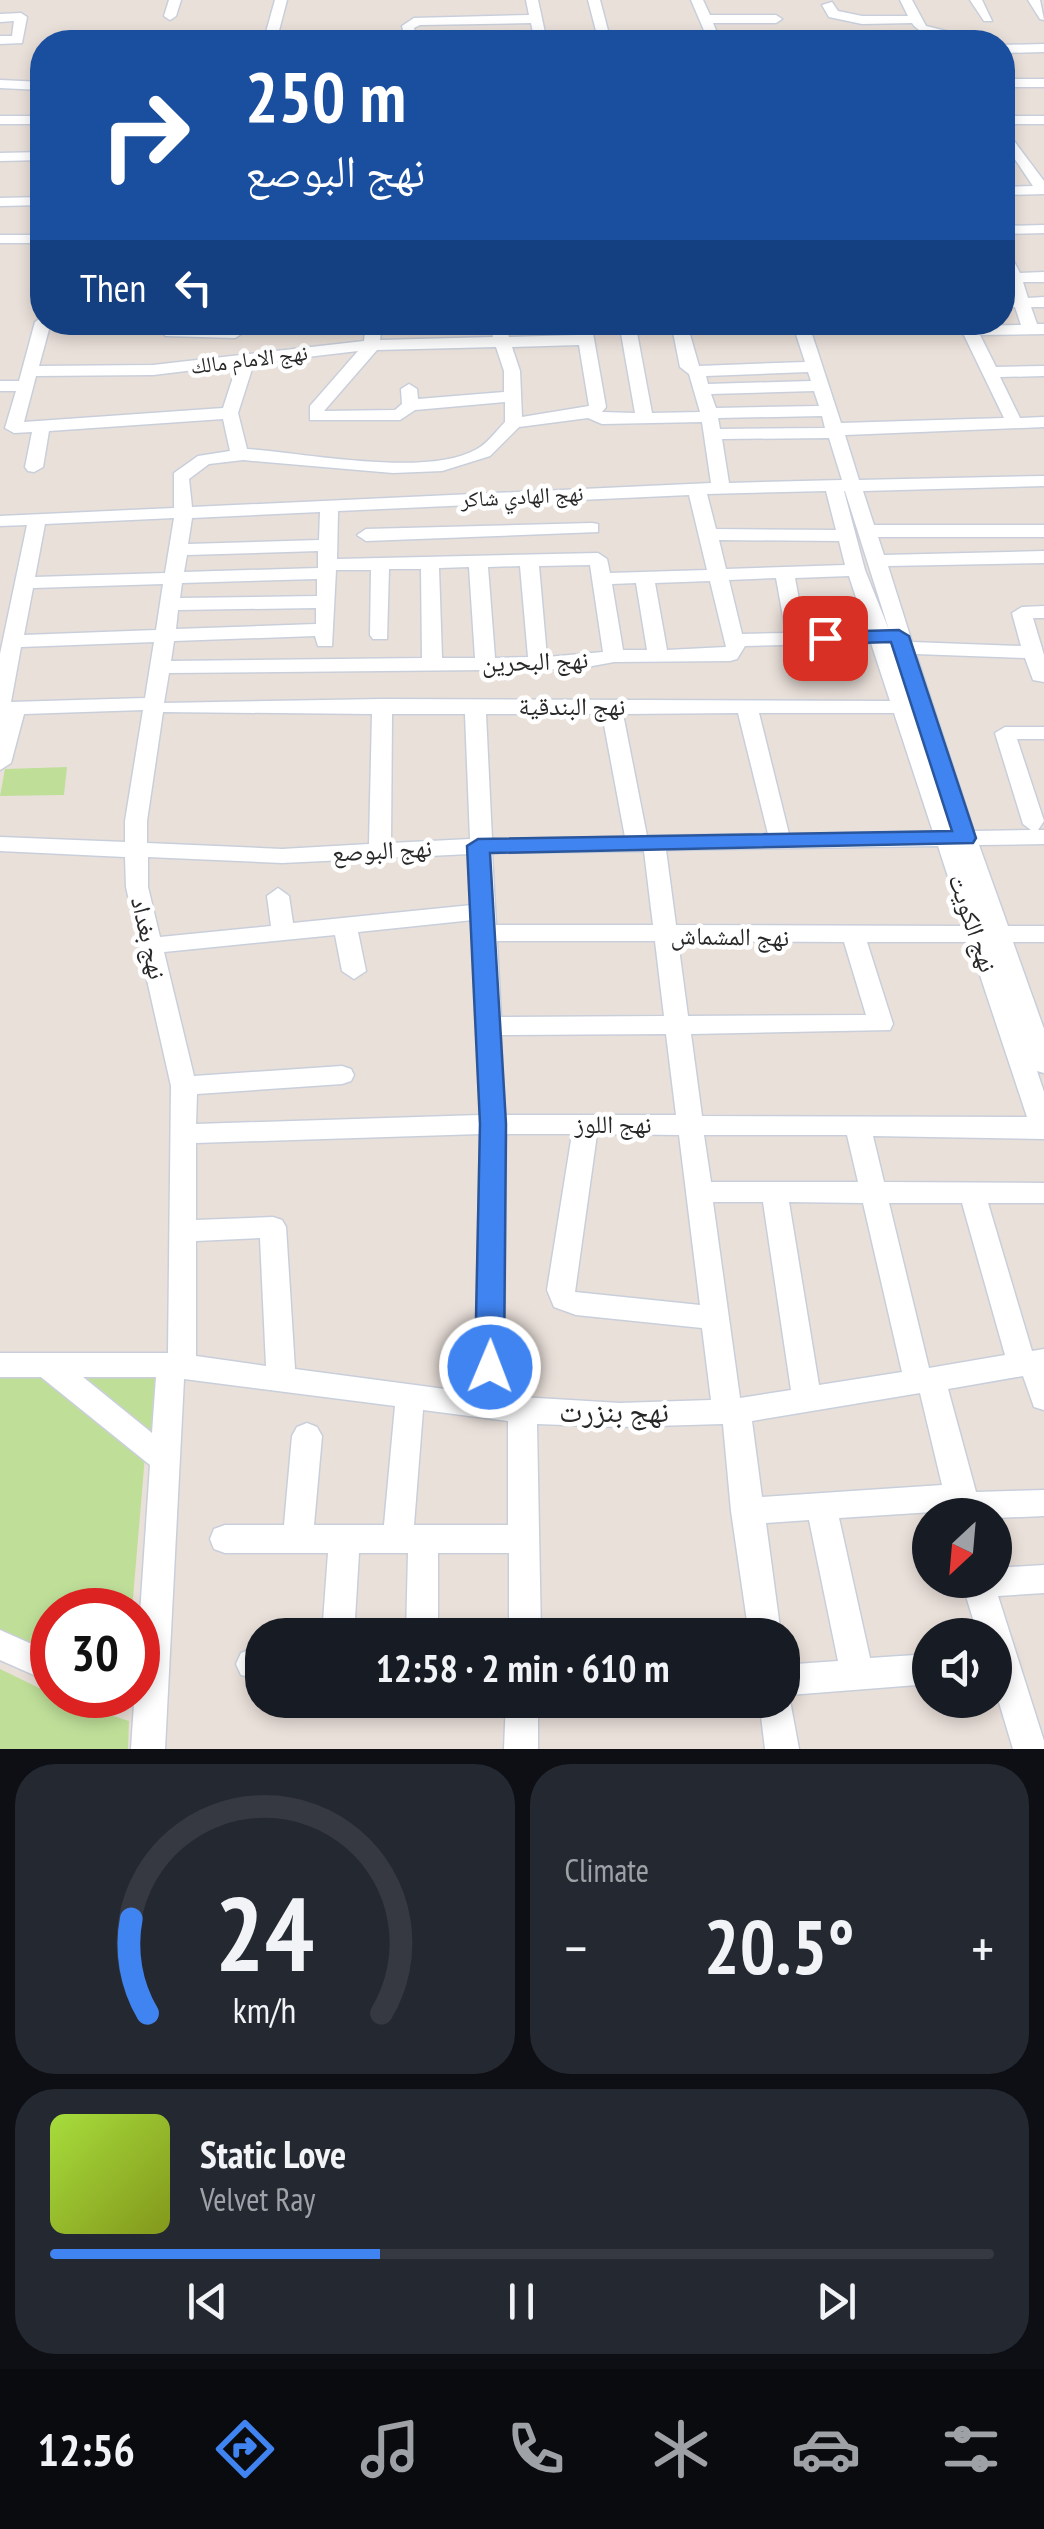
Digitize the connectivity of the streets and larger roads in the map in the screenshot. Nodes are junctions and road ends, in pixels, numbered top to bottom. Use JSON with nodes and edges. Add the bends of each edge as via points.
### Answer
{"nodes":[{"id":1,"x":175,"y":0,"type":"edge"},
{"id":2,"x":282,"y":0,"type":"edge"},
{"id":3,"x":532,"y":0,"type":"edge"},
{"id":4,"x":594,"y":0,"type":"edge"},
{"id":5,"x":696,"y":0,"type":"edge"},
{"id":6,"x":906,"y":0,"type":"edge"},
{"id":7,"x":976,"y":0,"type":"edge"},
{"id":8,"x":828,"y":5,"type":"dead end"},
{"id":9,"x":170,"y":16,"type":"dead end"},
{"id":10,"x":0,"y":18,"type":"edge"},
{"id":11,"x":988,"y":18,"type":"dead end"},
{"id":12,"x":537,"y":19,"type":"junction"},
{"id":13,"x":706,"y":19,"type":"junction"},
{"id":14,"x":776,"y":19,"type":"dead end"},
{"id":15,"x":916,"y":19,"type":"junction"},
{"id":16,"x":274,"y":30,"type":"edge"},
{"id":17,"x":409,"y":30,"type":"edge"},
{"id":18,"x":539,"y":30,"type":"edge"},
{"id":19,"x":602,"y":30,"type":"edge"},
{"id":20,"x":710,"y":30,"type":"edge"},
{"id":21,"x":927,"y":30,"type":"edge"},
{"id":22,"x":0,"y":40,"type":"edge"},
{"id":23,"x":1044,"y":48,"type":"edge"},
{"id":24,"x":1015,"y":49,"type":"edge"},
{"id":25,"x":30,"y":52,"type":"edge"},
{"id":26,"x":0,"y":53,"type":"edge"},
{"id":27,"x":1015,"y":83,"type":"edge"},
{"id":28,"x":1044,"y":83,"type":"edge"},
{"id":29,"x":0,"y":84,"type":"edge"},
{"id":30,"x":30,"y":85,"type":"edge"},
{"id":31,"x":0,"y":120,"type":"edge"},
{"id":32,"x":30,"y":120,"type":"edge"},
{"id":33,"x":1015,"y":120,"type":"edge"},
{"id":34,"x":1044,"y":120,"type":"edge"},
{"id":35,"x":1044,"y":154,"type":"edge"},
{"id":36,"x":30,"y":156,"type":"edge"},
{"id":37,"x":1015,"y":156,"type":"edge"},
{"id":38,"x":0,"y":157,"type":"edge"},
{"id":39,"x":1015,"y":161,"type":"edge"},
{"id":40,"x":1044,"y":190,"type":"edge"},
{"id":41,"x":1015,"y":191,"type":"edge"},
{"id":42,"x":30,"y":201,"type":"edge"},
{"id":43,"x":0,"y":202,"type":"edge"},
{"id":44,"x":1044,"y":229,"type":"edge"},
{"id":45,"x":1015,"y":230,"type":"edge"},
{"id":46,"x":30,"y":239,"type":"edge"},
{"id":47,"x":0,"y":240,"type":"edge"},
{"id":48,"x":1044,"y":277,"type":"edge"},
{"id":49,"x":1015,"y":278,"type":"edge"},
{"id":50,"x":1044,"y":302,"type":"edge"},
{"id":51,"x":1015,"y":303,"type":"edge"},
{"id":52,"x":1015,"y":308,"type":"edge"},
{"id":53,"x":1037,"y":329,"type":"edge"},
{"id":54,"x":40,"y":335,"type":"edge"},
{"id":55,"x":170,"y":335,"type":"edge"},
{"id":56,"x":373,"y":335,"type":"edge"},
{"id":57,"x":499,"y":335,"type":"edge"},
{"id":58,"x":554,"y":335,"type":"edge"},
{"id":59,"x":586,"y":335,"type":"edge"},
{"id":60,"x":629,"y":335,"type":"edge"},
{"id":61,"x":681,"y":335,"type":"edge"},
{"id":62,"x":805,"y":335,"type":"edge"},
{"id":63,"x":972,"y":335,"type":"edge"},
{"id":64,"x":501,"y":342,"type":"junction"},
{"id":65,"x":372,"y":345,"type":"junction"},
{"id":66,"x":231,"y":361,"type":"junction"},
{"id":67,"x":817,"y":367,"type":"junction"},
{"id":68,"x":152,"y":370,"type":"junction"},
{"id":69,"x":696,"y":371,"type":"junction"},
{"id":70,"x":1044,"y":371,"type":"edge"},
{"id":71,"x":990,"y":372,"type":"junction"},
{"id":72,"x":29,"y":378,"type":"junction"},
{"id":73,"x":0,"y":386,"type":"edge"},
{"id":74,"x":821,"y":386,"type":"junction"},
{"id":75,"x":701,"y":389,"type":"junction"},
{"id":76,"x":510,"y":396,"type":"junction"},
{"id":77,"x":230,"y":413,"type":"junction"},
{"id":78,"x":591,"y":413,"type":"junction"},
{"id":79,"x":644,"y":418,"type":"junction"},
{"id":80,"x":710,"y":422,"type":"junction"},
{"id":81,"x":1014,"y":422,"type":"junction"},
{"id":82,"x":1044,"y":422,"type":"edge"},
{"id":83,"x":514,"y":423,"type":"junction"},
{"id":84,"x":834,"y":424,"type":"junction"},
{"id":85,"x":41,"y":426,"type":"junction"},
{"id":86,"x":240,"y":456,"type":"junction"},
{"id":87,"x":389,"y":466,"type":"junction"},
{"id":88,"x":34,"y":467,"type":"dead end"},
{"id":89,"x":1044,"y":481,"type":"edge"},
{"id":90,"x":844,"y":486,"type":"junction"},
{"id":91,"x":721,"y":488,"type":"junction"},
{"id":92,"x":697,"y":489,"type":"junction"},
{"id":93,"x":586,"y":493,"type":"junction"},
{"id":94,"x":373,"y":503,"type":"junction"},
{"id":95,"x":329,"y":505,"type":"junction"},
{"id":96,"x":184,"y":512,"type":"junction"},
{"id":97,"x":36,"y":519,"type":"junction"},
{"id":98,"x":0,"y":521,"type":"edge"},
{"id":99,"x":592,"y":528,"type":"junction"},
{"id":100,"x":1044,"y":530,"type":"edge"},
{"id":101,"x":366,"y":534,"type":"junction"},
{"id":102,"x":710,"y":534,"type":"junction"},
{"id":103,"x":858,"y":534,"type":"junction"},
{"id":104,"x":178,"y":550,"type":"junction"},
{"id":105,"x":327,"y":555,"type":"junction"},
{"id":106,"x":1044,"y":557,"type":"edge"},
{"id":107,"x":529,"y":560,"type":"junction"},
{"id":108,"x":478,"y":562,"type":"junction"},
{"id":109,"x":430,"y":563,"type":"junction"},
{"id":110,"x":380,"y":564,"type":"junction"},
{"id":111,"x":867,"y":566,"type":"junction"},
{"id":112,"x":600,"y":569,"type":"junction"},
{"id":113,"x":784,"y":572,"type":"junction"},
{"id":114,"x":720,"y":575,"type":"junction"},
{"id":115,"x":173,"y":577,"type":"junction"},
{"id":116,"x":644,"y":577,"type":"junction"},
{"id":117,"x":24,"y":582,"type":"junction"},
{"id":118,"x":326,"y":602,"type":"junction"},
{"id":119,"x":168,"y":604,"type":"junction"},
{"id":120,"x":1044,"y":612,"type":"edge"},
{"id":121,"x":325,"y":630,"type":"junction"},
{"id":122,"x":164,"y":635,"type":"junction"},
{"id":123,"x":380,"y":635,"type":"dead end"},
{"id":124,"x":797,"y":638,"type":"junction"},
{"id":125,"x":735,"y":640,"type":"junction"},
{"id":126,"x":895,"y":640,"type":"junction"},
{"id":127,"x":12,"y":641,"type":"junction"},
{"id":128,"x":1033,"y":652,"type":"junction"},
{"id":129,"x":614,"y":656,"type":"junction"},
{"id":130,"x":658,"y":656,"type":"junction"},
{"id":131,"x":538,"y":663,"type":"junction"},
{"id":132,"x":432,"y":664,"type":"junction"},
{"id":133,"x":485,"y":664,"type":"junction"},
{"id":134,"x":324,"y":666,"type":"junction"},
{"id":135,"x":158,"y":667,"type":"junction"},
{"id":136,"x":1044,"y":676,"type":"edge"},
{"id":137,"x":382,"y":705,"type":"junction"},
{"id":138,"x":162,"y":706,"type":"junction"},
{"id":139,"x":475,"y":706,"type":"junction"},
{"id":140,"x":611,"y":706,"type":"junction"},
{"id":141,"x":5,"y":707,"type":"edge"},
{"id":142,"x":747,"y":707,"type":"junction"},
{"id":143,"x":905,"y":707,"type":"junction"},
{"id":144,"x":1044,"y":733,"type":"edge"},
{"id":145,"x":0,"y":763,"type":"edge"},
{"id":146,"x":1039,"y":830,"type":"edge"},
{"id":147,"x":953,"y":832,"type":"junction"},
{"id":148,"x":780,"y":840,"type":"junction"},
{"id":149,"x":645,"y":843,"type":"junction"},
{"id":150,"x":0,"y":844,"type":"edge"},
{"id":151,"x":478,"y":846,"type":"junction"},
{"id":152,"x":380,"y":849,"type":"junction"},
{"id":153,"x":137,"y":851,"type":"junction"},
{"id":154,"x":1044,"y":860,"type":"edge"},
{"id":155,"x":278,"y":896,"type":"dead end"},
{"id":156,"x":482,"y":923,"type":"junction"},
{"id":157,"x":345,"y":926,"type":"junction"},
{"id":158,"x":283,"y":932,"type":"junction"},
{"id":159,"x":1044,"y":934,"type":"edge"},
{"id":160,"x":666,"y":935,"type":"junction"},
{"id":161,"x":988,"y":935,"type":"junction"},
{"id":162,"x":854,"y":937,"type":"junction"},
{"id":163,"x":150,"y":946,"type":"junction"},
{"id":164,"x":354,"y":971,"type":"dead end"},
{"id":165,"x":489,"y":1026,"type":"junction"},
{"id":166,"x":678,"y":1026,"type":"junction"},
{"id":167,"x":1044,"y":1064,"type":"edge"},
{"id":168,"x":342,"y":1075,"type":"dead end"},
{"id":169,"x":184,"y":1086,"type":"junction"},
{"id":170,"x":493,"y":1124,"type":"junction"},
{"id":171,"x":586,"y":1124,"type":"junction"},
{"id":172,"x":692,"y":1124,"type":"junction"},
{"id":173,"x":858,"y":1126,"type":"junction"},
{"id":174,"x":1043,"y":1128,"type":"edge"},
{"id":175,"x":182,"y":1134,"type":"junction"},
{"id":176,"x":774,"y":1191,"type":"junction"},
{"id":177,"x":700,"y":1192,"type":"junction"},
{"id":178,"x":876,"y":1192,"type":"junction"},
{"id":179,"x":1044,"y":1192,"type":"edge"},
{"id":180,"x":972,"y":1193,"type":"junction"},
{"id":181,"x":185,"y":1231,"type":"junction"},
{"id":182,"x":716,"y":1318,"type":"junction"},
{"id":183,"x":1033,"y":1363,"type":"edge"},
{"id":184,"x":46,"y":1364,"type":"junction"},
{"id":185,"x":0,"y":1365,"type":"edge"},
{"id":186,"x":176,"y":1365,"type":"junction"},
{"id":187,"x":282,"y":1380,"type":"junction"},
{"id":188,"x":924,"y":1380,"type":"junction"},
{"id":189,"x":410,"y":1396,"type":"junction"},
{"id":190,"x":1044,"y":1398,"type":"edge"},
{"id":191,"x":807,"y":1401,"type":"junction"},
{"id":192,"x":489,"y":1406,"type":"junction"},
{"id":193,"x":522,"y":1411,"type":"junction"},
{"id":194,"x":732,"y":1411,"type":"junction"},
{"id":195,"x":307,"y":1436,"type":"dead end"},
{"id":196,"x":165,"y":1460,"type":"junction"},
{"id":197,"x":961,"y":1498,"type":"edge"},
{"id":198,"x":1044,"y":1503,"type":"edge"},
{"id":199,"x":1012,"y":1504,"type":"edge"},
{"id":200,"x":821,"y":1506,"type":"junction"},
{"id":201,"x":912,"y":1506,"type":"edge"},
{"id":202,"x":746,"y":1511,"type":"junction"},
{"id":203,"x":226,"y":1539,"type":"dead end"},
{"id":204,"x":298,"y":1539,"type":"junction"},
{"id":205,"x":344,"y":1539,"type":"junction"},
{"id":206,"x":410,"y":1539,"type":"junction"},
{"id":207,"x":520,"y":1539,"type":"junction"},
{"id":208,"x":1012,"y":1580,"type":"edge"},
{"id":209,"x":1044,"y":1580,"type":"edge"},
{"id":210,"x":154,"y":1588,"type":"edge"},
{"id":211,"x":339,"y":1618,"type":"edge"},
{"id":212,"x":420,"y":1618,"type":"edge"},
{"id":213,"x":524,"y":1618,"type":"edge"},
{"id":214,"x":762,"y":1618,"type":"edge"},
{"id":215,"x":0,"y":1645,"type":"edge"},
{"id":216,"x":30,"y":1658,"type":"edge"},
{"id":217,"x":912,"y":1670,"type":"edge"},
{"id":218,"x":857,"y":1674,"type":"junction"},
{"id":219,"x":800,"y":1679,"type":"edge"},
{"id":220,"x":1012,"y":1698,"type":"edge"},
{"id":221,"x":146,"y":1718,"type":"edge"},
{"id":222,"x":527,"y":1718,"type":"edge"},
{"id":223,"x":778,"y":1718,"type":"edge"},
{"id":224,"x":148,"y":1749,"type":"edge"},
{"id":225,"x":521,"y":1749,"type":"edge"},
{"id":226,"x":782,"y":1749,"type":"edge"},
{"id":227,"x":1030,"y":1749,"type":"edge"}],
"edges":[{"from":1,"to":9,"type":"street"},
{"from":2,"to":16,"type":"street"},
{"from":3,"to":12,"type":"street"},
{"from":4,"to":19,"type":"street"},
{"from":5,"to":13,"type":"street"},
{"from":6,"to":15,"type":"street"},
{"from":7,"to":11,"type":"street"},
{"from":8,"to":15,"type":"street","via":[[833,14],[852,19]]},
{"from":10,"to":22,"type":"street","via":[[22,17],[18,40]]},
{"from":12,"to":17,"type":"street","via":[[418,21]]},
{"from":12,"to":18,"type":"street"},
{"from":13,"to":14,"type":"street"},
{"from":13,"to":20,"type":"street"},
{"from":15,"to":21,"type":"street"},
{"from":23,"to":24,"type":"street"},
{"from":25,"to":26,"type":"street"},
{"from":27,"to":28,"type":"street"},
{"from":29,"to":30,"type":"street"},
{"from":31,"to":32,"type":"street"},
{"from":33,"to":34,"type":"street"},
{"from":35,"to":37,"type":"street"},
{"from":36,"to":38,"type":"street"},
{"from":39,"to":40,"type":"street"},
{"from":40,"to":41,"type":"street"},
{"from":42,"to":43,"type":"street"},
{"from":44,"to":45,"type":"street"},
{"from":46,"to":47,"type":"street"},
{"from":48,"to":49,"type":"street"},
{"from":50,"to":51,"type":"street"},
{"from":52,"to":53,"type":"street"},
{"from":54,"to":72,"type":"street"},
{"from":55,"to":68,"type":"street"},
{"from":56,"to":65,"type":"street"},
{"from":57,"to":64,"type":"street"},
{"from":58,"to":64,"type":"street","name":"نهج الامام مالك"},
{"from":59,"to":78,"type":"street","via":[[599,403]]},
{"from":60,"to":79,"type":"street"},
{"from":61,"to":69,"type":"street","via":[[688,366]]},
{"from":62,"to":67,"type":"street","name":"نهج الكويت"},
{"from":63,"to":71,"type":"street"},
{"from":64,"to":65,"type":"street","name":"نهج الامام مالك"},
{"from":64,"to":76,"type":"street","via":[[512,371]]},
{"from":65,"to":66,"type":"street","name":"نهج الامام مالك"},
{"from":65,"to":76,"type":"street","via":[[316,416],[400,415],[410,397]]},
{"from":66,"to":68,"type":"street","name":"نهج الامام مالك"},
{"from":66,"to":77,"type":"street","via":[[244,369]]},
{"from":67,"to":69,"type":"street"},
{"from":67,"to":74,"type":"street","name":"نهج الكويت"},
{"from":68,"to":72,"type":"street","name":"نهج الامام مالك"},
{"from":69,"to":75,"type":"street"},
{"from":70,"to":71,"type":"street"},
{"from":71,"to":81,"type":"street"},
{"from":72,"to":73,"type":"street","name":"نهج الامام مالك"},
{"from":72,"to":85,"type":"street","via":[[14,428]]},
{"from":74,"to":75,"type":"street"},
{"from":74,"to":84,"type":"street","name":"نهج الكويت"},
{"from":75,"to":80,"type":"street"},
{"from":76,"to":83,"type":"street"},
{"from":77,"to":85,"type":"street"},
{"from":77,"to":86,"type":"street"},
{"from":78,"to":79,"type":"street"},
{"from":78,"to":83,"type":"street"},
{"from":79,"to":80,"type":"street"},
{"from":80,"to":84,"type":"street"},
{"from":80,"to":91,"type":"street"},
{"from":81,"to":82,"type":"street"},
{"from":81,"to":84,"type":"street"},
{"from":83,"to":87,"type":"street","via":[[504,440],[474,459]]},
{"from":84,"to":90,"type":"street","name":"نهج الكويت"},
{"from":85,"to":88,"type":"street"},
{"from":86,"to":87,"type":"street"},
{"from":86,"to":96,"type":"street","name":"نهج بغداد","via":[[203,461],[182,473]]},
{"from":87,"to":94,"type":"street"},
{"from":89,"to":90,"type":"street","name":"نهج الهادي شاكر"},
{"from":90,"to":91,"type":"street","name":"نهج الهادي شاكر"},
{"from":90,"to":103,"type":"street","name":"نهج الكويت"},
{"from":91,"to":92,"type":"street","name":"نهج الهادي شاكر"},
{"from":92,"to":93,"type":"street","name":"نهج الهادي شاكر"},
{"from":92,"to":102,"type":"street"},
{"from":93,"to":94,"type":"street","name":"نهج الهادي شاكر"},
{"from":93,"to":99,"type":"street"},
{"from":94,"to":95,"type":"street","name":"نهج الهادي شاكر"},
{"from":94,"to":101,"type":"street"},
{"from":95,"to":96,"type":"street","name":"نهج الهادي شاكر"},
{"from":95,"to":105,"type":"street"},
{"from":96,"to":97,"type":"street","name":"نهج الهادي شاكر"},
{"from":96,"to":104,"type":"street","name":"نهج بغداد"},
{"from":97,"to":98,"type":"street","name":"نهج الهادي شاكر"},
{"from":97,"to":117,"type":"street"},
{"from":99,"to":101,"type":"street"},
{"from":99,"to":112,"type":"street"},
{"from":100,"to":103,"type":"street"},
{"from":101,"to":105,"type":"street"},
{"from":102,"to":103,"type":"street"},
{"from":102,"to":114,"type":"street"},
{"from":103,"to":111,"type":"street","name":"نهج الكويت"},
{"from":104,"to":105,"type":"street"},
{"from":104,"to":115,"type":"street","name":"نهج بغداد"},
{"from":105,"to":110,"type":"street"},
{"from":105,"to":115,"type":"street"},
{"from":105,"to":118,"type":"street"},
{"from":106,"to":111,"type":"street"},
{"from":107,"to":108,"type":"street"},
{"from":107,"to":112,"type":"street"},
{"from":107,"to":131,"type":"street"},
{"from":108,"to":109,"type":"street"},
{"from":108,"to":133,"type":"street"},
{"from":109,"to":110,"type":"street"},
{"from":109,"to":132,"type":"street"},
{"from":110,"to":123,"type":"street"},
{"from":111,"to":113,"type":"street"},
{"from":111,"to":126,"type":"street","name":"نهج الكويت"},
{"from":112,"to":116,"type":"street"},
{"from":112,"to":129,"type":"street"},
{"from":113,"to":114,"type":"street"},
{"from":113,"to":124,"type":"street"},
{"from":114,"to":116,"type":"street"},
{"from":114,"to":125,"type":"street"},
{"from":115,"to":117,"type":"street"},
{"from":115,"to":119,"type":"street","name":"نهج بغداد"},
{"from":116,"to":130,"type":"street"},
{"from":117,"to":127,"type":"street"},
{"from":118,"to":119,"type":"street"},
{"from":118,"to":121,"type":"street"},
{"from":119,"to":122,"type":"street","name":"نهج بغداد"},
{"from":120,"to":128,"type":"street","via":[[1022,613]]},
{"from":121,"to":122,"type":"street"},
{"from":121,"to":134,"type":"street"},
{"from":122,"to":127,"type":"street"},
{"from":122,"to":135,"type":"street","name":"نهج بغداد"},
{"from":124,"to":125,"type":"street","name":"نهج البحرين"},
{"from":124,"to":126,"type":"street","name":"نهج البحرين"},
{"from":125,"to":130,"type":"street","name":"نهج البحرين","via":[[730,655]]},
{"from":126,"to":128,"type":"street","name":"نهج البحرين"},
{"from":126,"to":143,"type":"street","name":"نهج الكويت"},
{"from":126,"to":147,"type":"street","name":"نهج الكويت"},
{"from":127,"to":141,"type":"street"},
{"from":128,"to":136,"type":"street"},
{"from":129,"to":130,"type":"street","name":"نهج البحرين"},
{"from":129,"to":131,"type":"street","name":"نهج البحرين"},
{"from":131,"to":133,"type":"street","name":"نهج البحرين"},
{"from":132,"to":133,"type":"street","name":"نهج البحرين"},
{"from":132,"to":134,"type":"street","name":"نهج البحرين"},
{"from":134,"to":135,"type":"street","name":"نهج البحرين"},
{"from":135,"to":138,"type":"street","name":"نهج بغداد"},
{"from":137,"to":138,"type":"street","name":"نهج البندقية"},
{"from":137,"to":139,"type":"street","name":"نهج البندقية"},
{"from":137,"to":152,"type":"street"},
{"from":138,"to":141,"type":"street","name":"نهج البندقية"},
{"from":138,"to":153,"type":"street","name":"نهج بغداد","via":[[138,793]]},
{"from":139,"to":140,"type":"street","name":"نهج البندقية"},
{"from":139,"to":151,"type":"street"},
{"from":140,"to":142,"type":"street","name":"نهج البندقية"},
{"from":140,"to":149,"type":"street"},
{"from":141,"to":145,"type":"street"},
{"from":142,"to":143,"type":"street","name":"نهج البندقية"},
{"from":142,"to":148,"type":"street"},
{"from":143,"to":147,"type":"street","name":"نهج الكويت"},
{"from":144,"to":146,"type":"street","via":[[1005,733]]},
{"from":146,"to":147,"type":"street","name":"نهج البوصع"},
{"from":146,"to":154,"type":"street"},
{"from":147,"to":148,"type":"street","name":"نهج البوصع"},
{"from":147,"to":161,"type":"street","name":"نهج الكويت"},
{"from":148,"to":149,"type":"street","name":"نهج البوصع"},
{"from":149,"to":151,"type":"street","name":"نهج البوصع"},
{"from":149,"to":160,"type":"street"},
{"from":150,"to":153,"type":"street","name":"نهج البوصع"},
{"from":151,"to":152,"type":"street","name":"نهج البوصع"},
{"from":151,"to":156,"type":"street"},
{"from":152,"to":153,"type":"street","name":"نهج البوصع","via":[[282,856]]},
{"from":153,"to":163,"type":"street","name":"نهج بغداد","via":[[136,887]]},
{"from":155,"to":158,"type":"street"},
{"from":156,"to":157,"type":"street","name":"نهج المشماش"},
{"from":156,"to":160,"type":"street","name":"نهج المشماش"},
{"from":156,"to":165,"type":"street"},
{"from":157,"to":158,"type":"street","name":"نهج المشماش"},
{"from":157,"to":164,"type":"street"},
{"from":158,"to":163,"type":"street","name":"نهج المشماش"},
{"from":159,"to":161,"type":"street","name":"نهج المشماش"},
{"from":160,"to":162,"type":"street","name":"نهج المشماش"},
{"from":160,"to":166,"type":"street"},
{"from":161,"to":162,"type":"street","name":"نهج المشماش"},
{"from":161,"to":167,"type":"street","name":"نهج الكويت"},
{"from":161,"to":174,"type":"street","name":"نهج الكويت"},
{"from":162,"to":166,"type":"street","via":[[881,1024]]},
{"from":163,"to":169,"type":"street","name":"نهج بغداد"},
{"from":165,"to":166,"type":"street"},
{"from":165,"to":170,"type":"street"},
{"from":166,"to":172,"type":"street"},
{"from":168,"to":169,"type":"street"},
{"from":169,"to":175,"type":"street","name":"نهج بغداد"},
{"from":170,"to":171,"type":"street","name":"نهج اللوز"},
{"from":170,"to":175,"type":"street","name":"نهج اللوز"},
{"from":170,"to":192,"type":"street"},
{"from":171,"to":172,"type":"street","name":"نهج اللوز"},
{"from":171,"to":182,"type":"street","via":[[564,1299]]},
{"from":172,"to":173,"type":"street","name":"نهج اللوز"},
{"from":172,"to":177,"type":"street"},
{"from":173,"to":174,"type":"street","name":"نهج اللوز"},
{"from":173,"to":178,"type":"street"},
{"from":175,"to":181,"type":"street","name":"نهج بغداد"},
{"from":176,"to":177,"type":"street"},
{"from":176,"to":178,"type":"street"},
{"from":176,"to":191,"type":"street"},
{"from":177,"to":182,"type":"street"},
{"from":178,"to":180,"type":"street"},
{"from":178,"to":188,"type":"street"},
{"from":179,"to":180,"type":"street"},
{"from":180,"to":183,"type":"street"},
{"from":181,"to":186,"type":"street","name":"نهج بغداد"},
{"from":181,"to":187,"type":"street","via":[[273,1227]]},
{"from":182,"to":194,"type":"street"},
{"from":183,"to":188,"type":"street","name":"نهج بنزرت"},
{"from":183,"to":190,"type":"street"},
{"from":184,"to":185,"type":"street","name":"نهج بنزرت"},
{"from":184,"to":186,"type":"street","name":"نهج بنزرت"},
{"from":184,"to":196,"type":"street"},
{"from":186,"to":187,"type":"street","name":"نهج بنزرت"},
{"from":186,"to":196,"type":"street","name":"نهج بغداد"},
{"from":187,"to":189,"type":"street","name":"نهج بنزرت"},
{"from":188,"to":191,"type":"street","name":"نهج بنزرت"},
{"from":188,"to":197,"type":"street"},
{"from":189,"to":192,"type":"street","name":"نهج بنزرت"},
{"from":189,"to":206,"type":"street"},
{"from":191,"to":194,"type":"street","name":"نهج بنزرت"},
{"from":192,"to":193,"type":"street","name":"نهج بنزرت"},
{"from":193,"to":194,"type":"street","name":"نهج بنزرت"},
{"from":193,"to":207,"type":"street"},
{"from":194,"to":202,"type":"street"},
{"from":195,"to":204,"type":"street"},
{"from":196,"to":210,"type":"street","name":"نهج بغداد"},
{"from":198,"to":199,"type":"street"},
{"from":200,"to":201,"type":"street"},
{"from":200,"to":202,"type":"street"},
{"from":200,"to":218,"type":"street"},
{"from":202,"to":214,"type":"street"},
{"from":203,"to":204,"type":"street"},
{"from":204,"to":205,"type":"street"},
{"from":205,"to":206,"type":"street"},
{"from":205,"to":211,"type":"street"},
{"from":206,"to":207,"type":"street"},
{"from":206,"to":212,"type":"street"},
{"from":207,"to":213,"type":"street"},
{"from":208,"to":209,"type":"street"},
{"from":215,"to":216,"type":"street"},
{"from":217,"to":218,"type":"street"},
{"from":218,"to":219,"type":"street"},
{"from":220,"to":227,"type":"street"},
{"from":221,"to":224,"type":"street","name":"نهج بغداد"},
{"from":222,"to":225,"type":"street"},
{"from":223,"to":226,"type":"street"}]}
